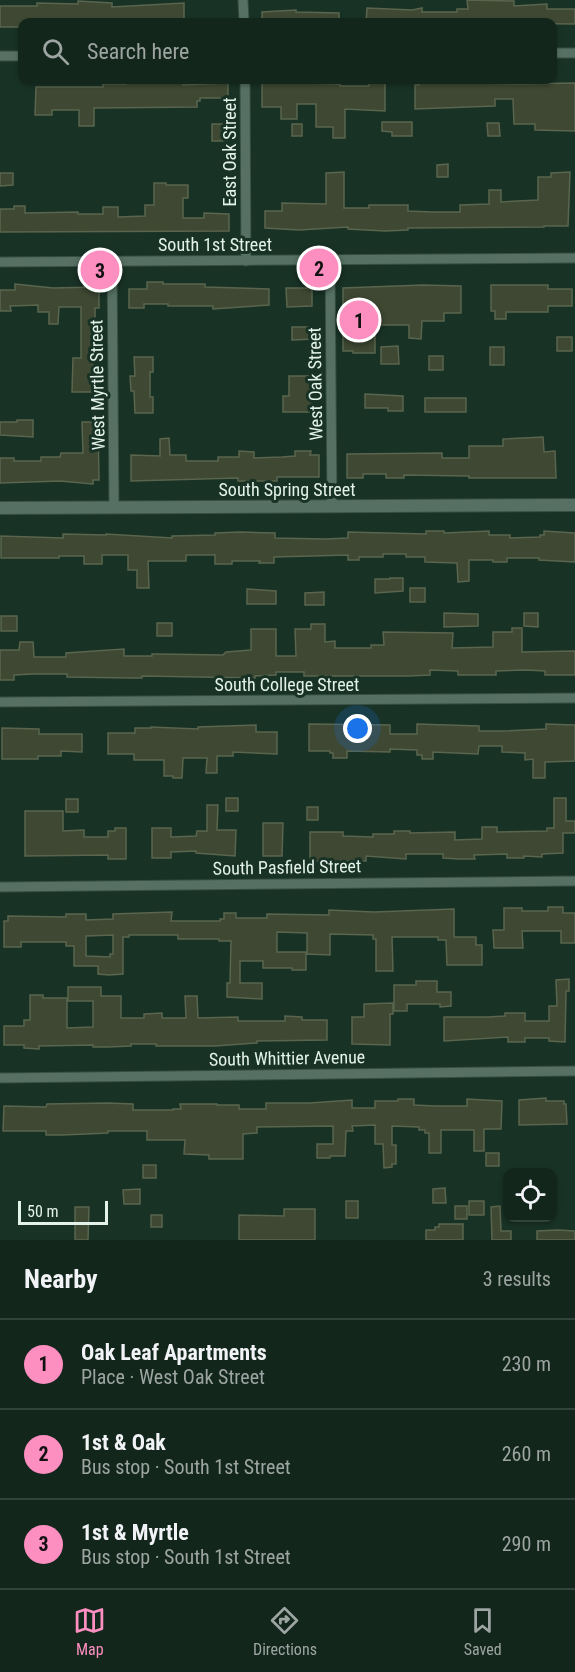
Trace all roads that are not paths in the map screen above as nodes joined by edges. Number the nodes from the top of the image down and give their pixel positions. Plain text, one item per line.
1 (243, 0) edge
2 (244, 18) edge
3 (557, 53) edge
4 (575, 53) edge
5 (0, 56) edge
6 (18, 56) edge
7 (245, 84) edge
8 (575, 258) edge
9 (330, 260) junction
10 (112, 261) junction
11 (246, 261) junction
12 (0, 262) edge
13 (575, 505) edge
14 (333, 507) junction
15 (0, 508) edge
16 (114, 508) junction
17 (575, 698) edge
18 (0, 702) edge
19 (575, 881) edge
20 (0, 887) edge
21 (575, 1071) edge
22 (0, 1078) edge

1 - 2 street
3 - 4 street
5 - 6 street
7 - 11 street, East Oak Street
8 - 9 street, South 1st Street
9 - 11 street, South 1st Street
9 - 14 street, West Oak Street
10 - 11 street, South 1st Street
10 - 12 street, South 1st Street
10 - 16 street, West Myrtle Street
13 - 14 street, South Spring Street
14 - 16 street, South Spring Street
15 - 16 street, South Spring Street
17 - 18 street, South College Street
19 - 20 street, South Pasfield Street
21 - 22 street, South Whittier Avenue

